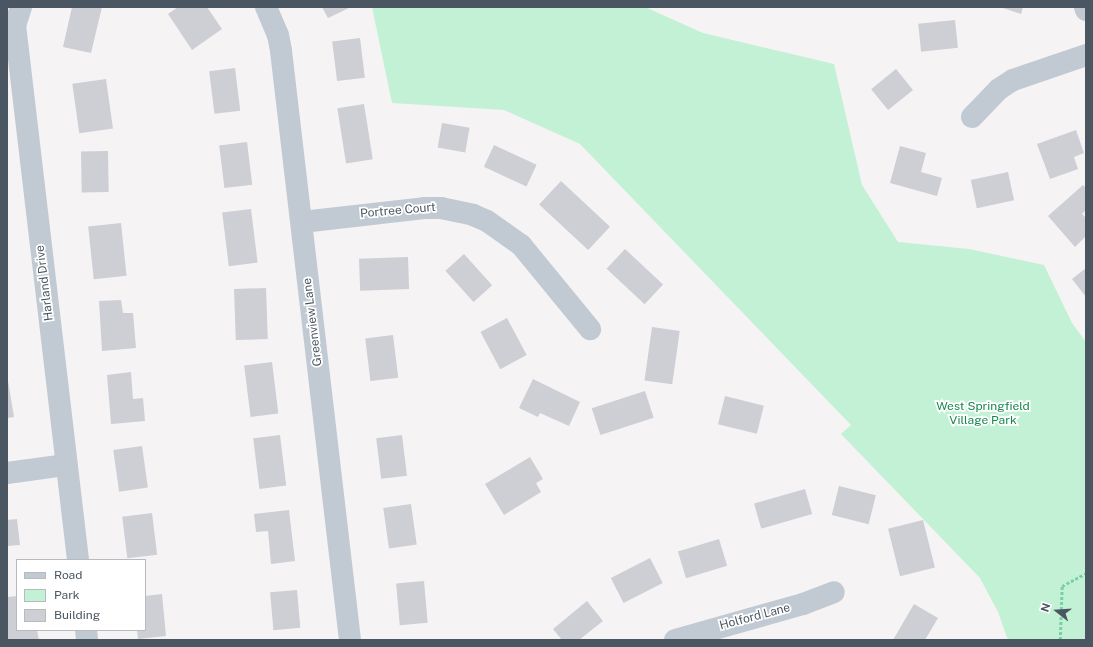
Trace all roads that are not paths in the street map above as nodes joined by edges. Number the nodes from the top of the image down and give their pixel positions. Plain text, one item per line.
1 (266, 7) edge
2 (1085, 7) edge
3 (1086, 10) edge
4 (14, 18) edge
5 (1086, 55) edge
6 (972, 117) dead end
7 (302, 222) junction
8 (590, 329) dead end
9 (66, 465) junction
10 (7, 472) edge
11 (78, 559) edge
12 (834, 592) dead end
13 (350, 640) edge
14 (675, 640) edge

1 - 7 street, Greenview Lane
2 - 3 street
4 - 9 street, Harland Drive
5 - 6 street
7 - 8 street, Portree Court
7 - 13 street, Greenview Lane
9 - 10 street
9 - 11 street, Harland Drive
12 - 14 street, Holford Lane

